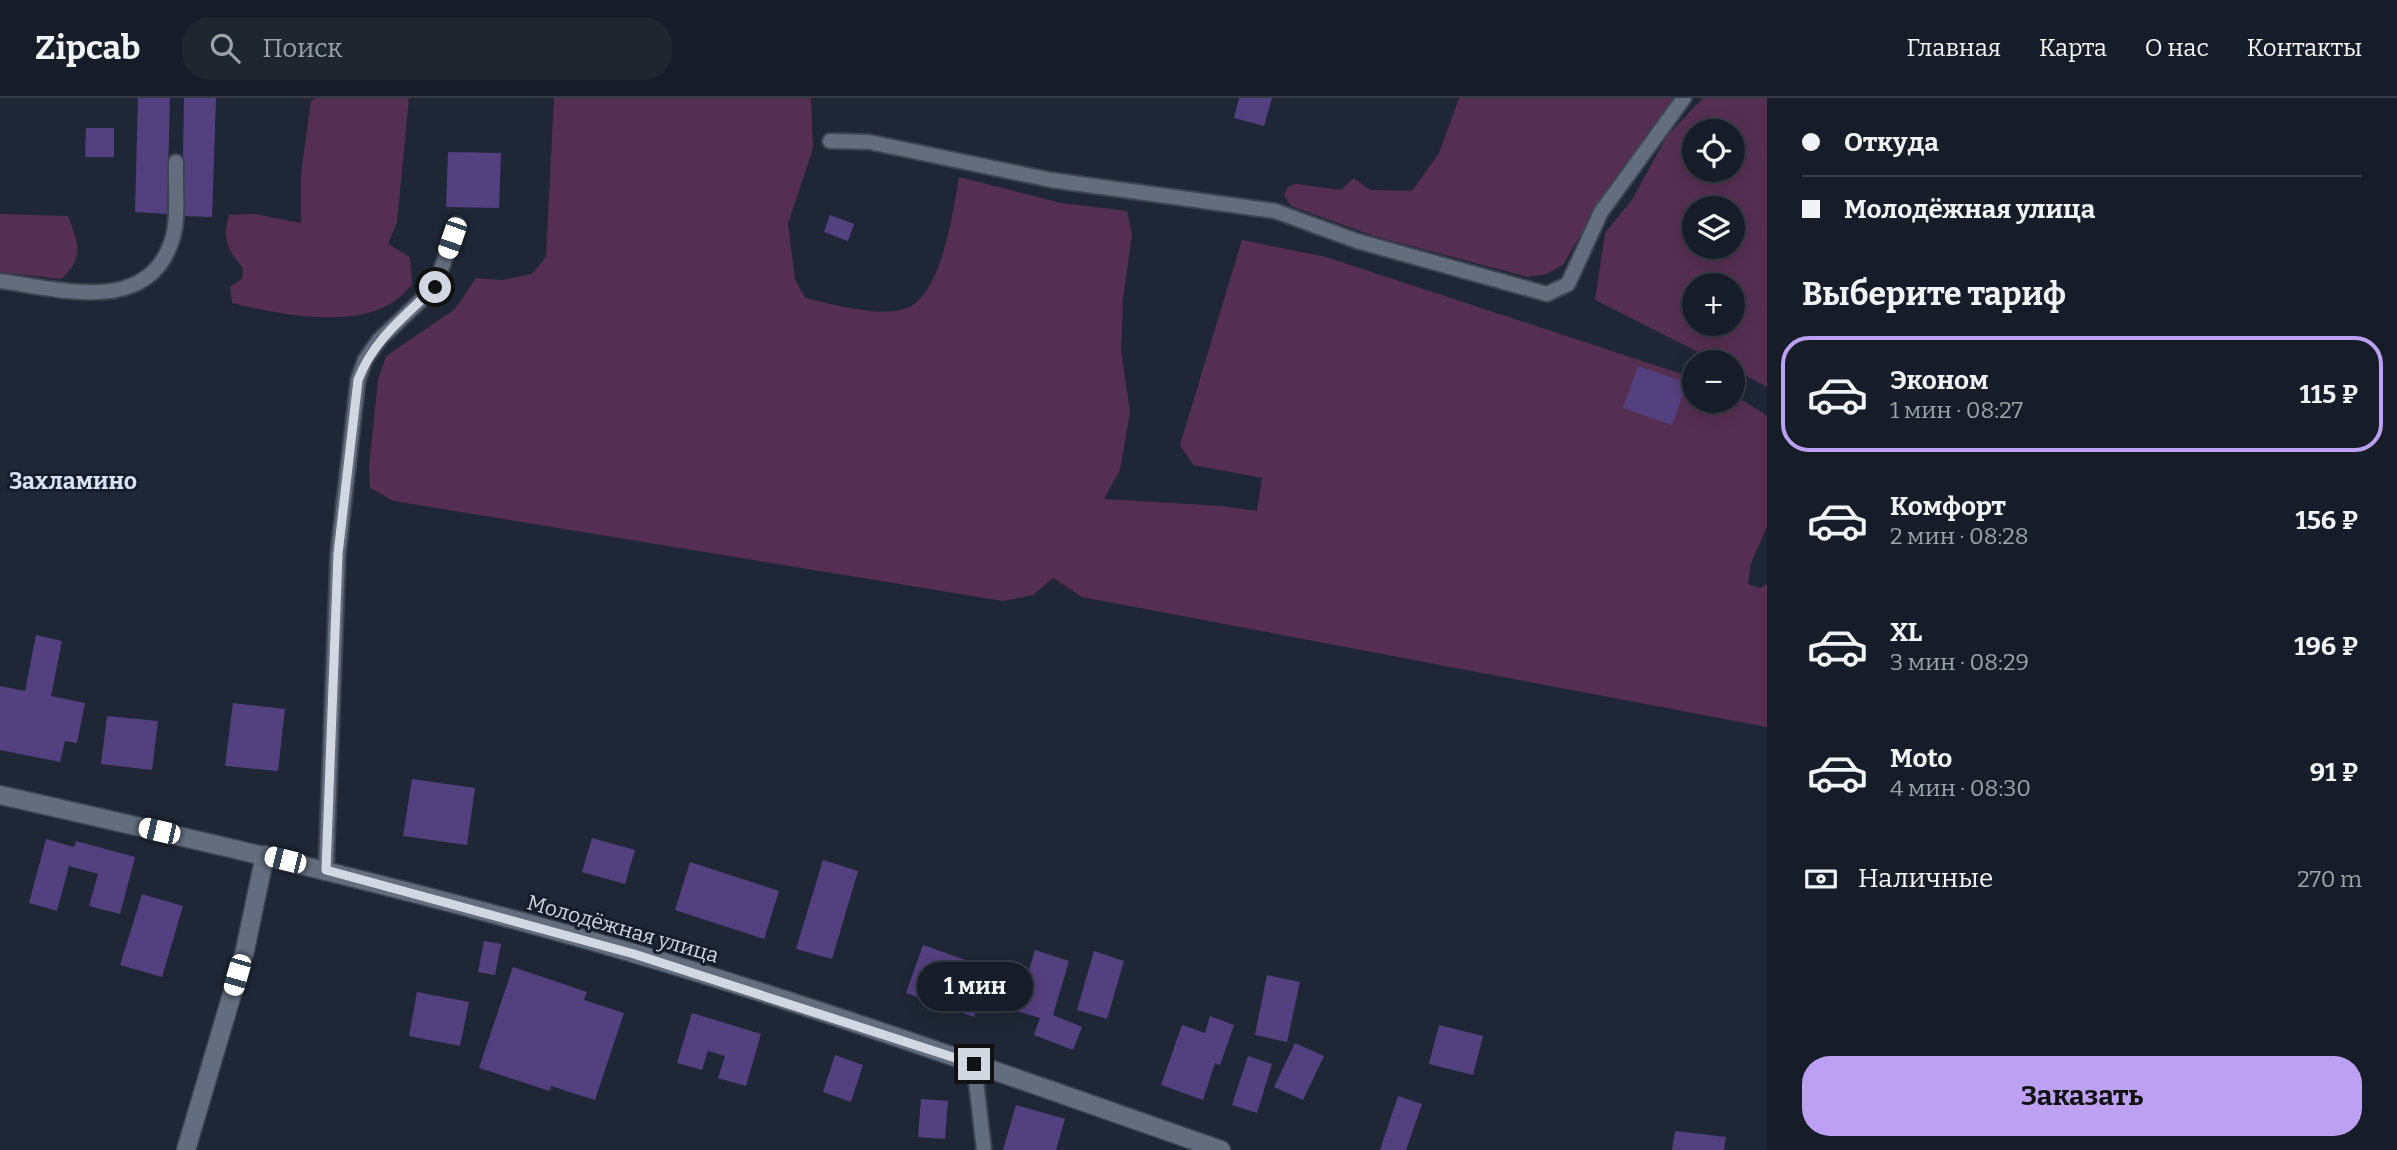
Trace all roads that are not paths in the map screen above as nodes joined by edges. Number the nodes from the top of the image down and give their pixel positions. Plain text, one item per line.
1 (1684, 98) edge
2 (830, 141) dead end
3 (176, 162) dead end
4 (457, 224) dead end
5 (0, 281) edge
6 (0, 794) edge
7 (265, 855) junction
8 (326, 870) junction
9 (974, 1064) junction
10 (186, 1150) edge
11 (984, 1150) edge
12 (1221, 1150) edge

1 - 2 lane
3 - 5 lane
4 - 8 lane
6 - 7 street, Молодёжная улица
7 - 8 street, Молодёжная улица
7 - 10 street
8 - 9 street, Молодёжная улица
9 - 11 lane
9 - 12 street, Молодёжная улица

